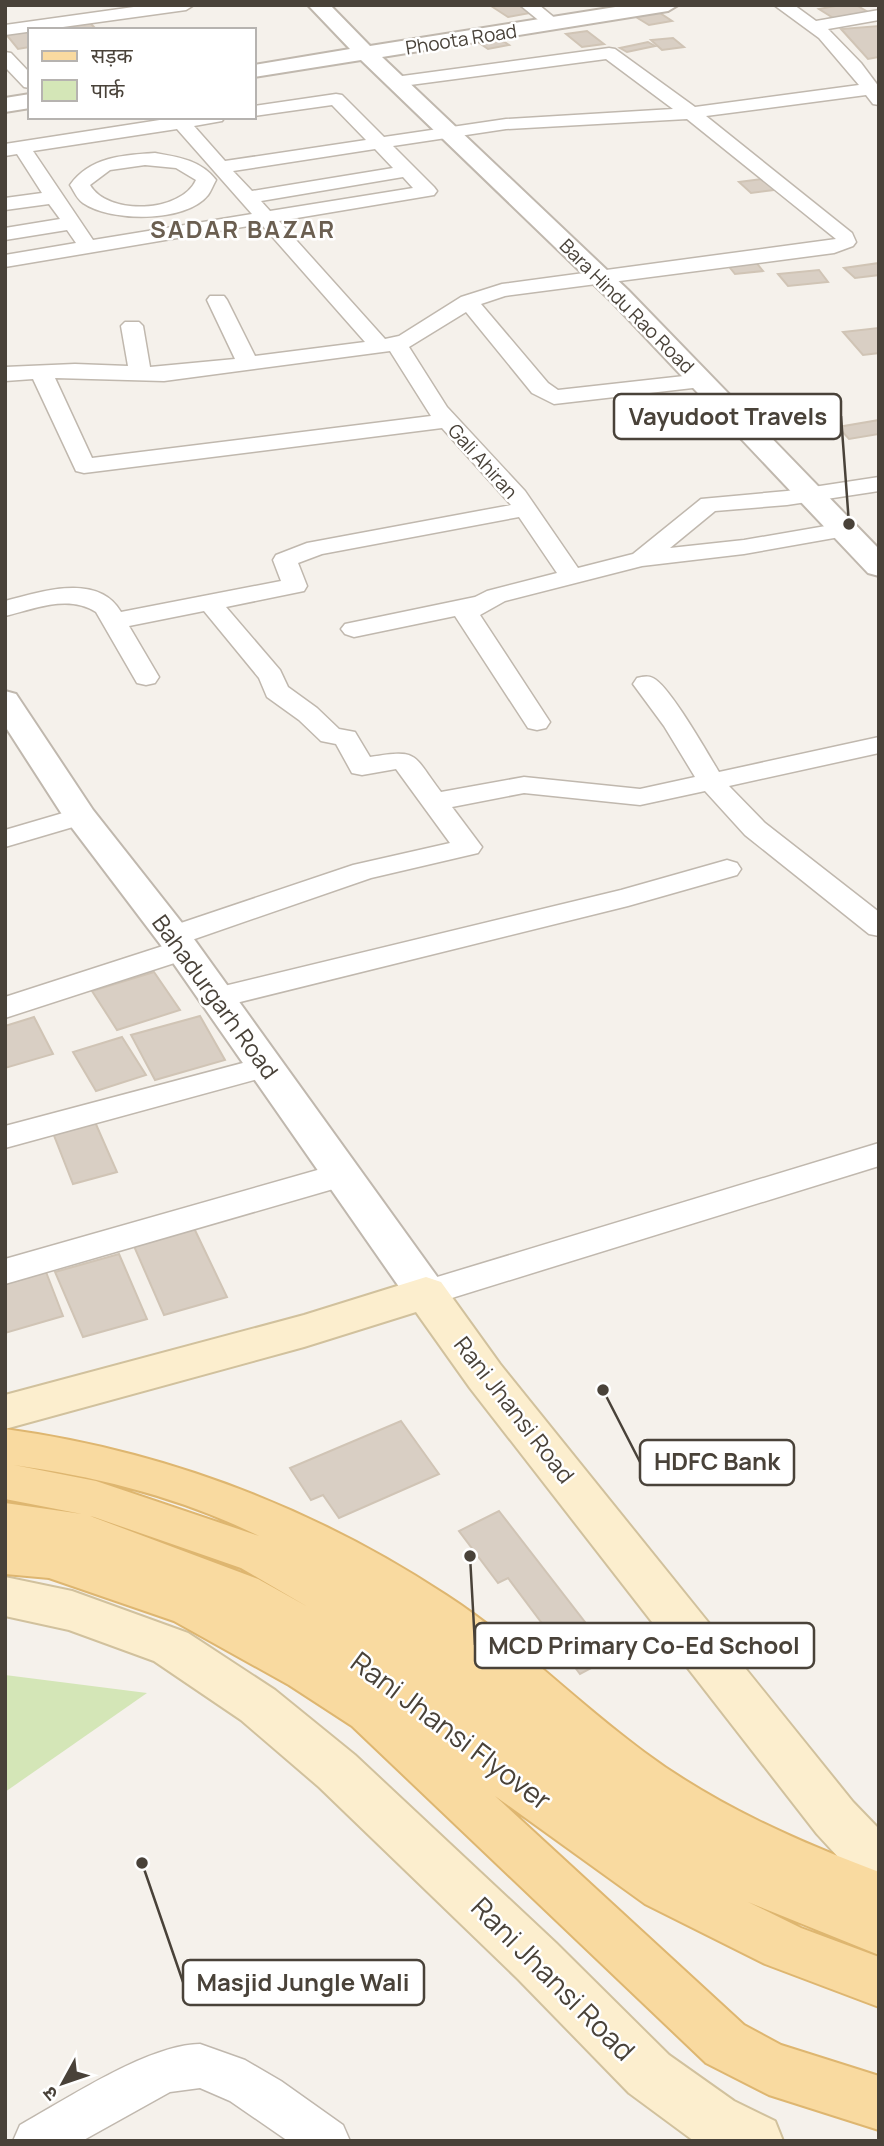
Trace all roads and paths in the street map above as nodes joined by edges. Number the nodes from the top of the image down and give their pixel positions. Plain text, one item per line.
1 (186, 5) edge
2 (318, 5) edge
3 (528, 5) edge
4 (629, 5) edge
5 (668, 5) edge
6 (782, 5) edge
7 (876, 18) edge
8 (551, 21) junction
9 (814, 26) junction
10 (5, 30) edge
11 (363, 51) junction
12 (5, 57) edge
13 (879, 62) edge
14 (256, 65) edge
15 (855, 67) junction
16 (256, 71) edge
17 (28, 81) edge
18 (395, 82) junction
19 (874, 95) edge
20 (28, 101) edge
21 (5, 105) edge
22 (28, 107) edge
23 (5, 111) edge
24 (256, 111) edge
25 (691, 113) junction
26 (205, 119) edge
27 (182, 123) junction
28 (362, 124) junction
29 (335, 128) dead end
30 (448, 131) junction
31 (101, 135) junction
32 (380, 142) junction
33 (230, 145) dead end
34 (13, 149) edge
35 (204, 149) junction
36 (121, 162) junction
37 (407, 171) junction
38 (216, 172) junction
39 (41, 177) junction
40 (179, 180) dead end
41 (17, 181) dead end
42 (81, 194) junction
43 (55, 198) junction
44 (247, 198) junction
45 (5, 204) edge
46 (265, 218) junction
47 (72, 223) junction
48 (5, 234) edge
49 (88, 247) junction
50 (5, 261) edge
51 (601, 277) junction
52 (218, 300) dead end
53 (468, 301) junction
54 (132, 326) dead end
55 (388, 346) junction
56 (248, 364) junction
57 (41, 372) junction
58 (5, 374) edge
59 (140, 374) junction
60 (702, 381) junction
61 (446, 421) junction
62 (879, 484) edge
63 (809, 494) junction
64 (525, 509) junction
65 (843, 530) junction
66 (642, 559) junction
67 (879, 567) edge
68 (572, 577) junction
69 (210, 603) junction
70 (479, 604) junction
71 (5, 609) edge
72 (114, 621) junction
73 (354, 629) dead end
74 (146, 677) dead end
75 (646, 684) dead end
76 (5, 701) edge
77 (537, 722) dead end
78 (879, 745) edge
79 (712, 782) junction
80 (434, 802) junction
81 (80, 817) junction
82 (5, 839) edge
83 (727, 869) dead end
84 (879, 927) edge
85 (177, 943) junction
86 (216, 998) junction
87 (5, 1008) edge
88 (265, 1067) junction
89 (5, 1137) edge
90 (879, 1154) edge
91 (342, 1175) junction
92 (5, 1272) edge
93 (426, 1293) junction
94 (5, 1412) edge
95 (5, 1446) edge
96 (5, 1481) edge
97 (5, 1521) edge
98 (5, 1555) edge
99 (5, 1596) edge
100 (879, 1865) edge
101 (879, 1896) edge
102 (879, 1931) edge
103 (879, 1982) edge
104 (879, 2103) edge
105 (36, 2141) edge
106 (327, 2141) edge
107 (755, 2141) edge

1 - 10 street
2 - 11 street, Bara Hindu Rao Road
3 - 8 street
4 - 8 street, Phoota Road
5 - 8 street, Phoota Road
6 - 9 street
7 - 9 street
8 - 11 street, Phoota Road
9 - 15 street
11 - 14 street, Phoota Road
11 - 16 street, Phoota Road
11 - 18 street, Bara Hindu Rao Road
12 - 17 street
13 - 15 street
15 - 19 street
18 - 25 street
18 - 30 street, Bara Hindu Rao Road
19 - 25 street
20 - 21 street
22 - 23 street
24 - 28 street
25 - 30 street
25 - 51 street
26 - 27 street
27 - 31 street
27 - 35 street, Gali Ahiran
28 - 29 street
28 - 32 street
30 - 32 street
30 - 51 street, Bara Hindu Rao Road
31 - 34 street
31 - 36 street
32 - 37 street
32 - 38 street
33 - 35 street
34 - 39 street
35 - 38 street, Gali Ahiran
36 - 38 street
36 - 42 street
37 - 44 street
37 - 46 street
38 - 40 street
38 - 42 street
38 - 44 street, Gali Ahiran
39 - 41 street
39 - 43 street
42 - 43 street
43 - 45 street
43 - 47 street
44 - 46 street, Gali Ahiran
46 - 49 street
46 - 55 street, Gali Ahiran
47 - 48 street
47 - 49 street
49 - 50 street
51 - 53 street
51 - 60 street, Bara Hindu Rao Road
52 - 56 street
53 - 55 street
53 - 60 street
54 - 59 street
55 - 56 street
55 - 61 street, Gali Ahiran
56 - 59 street
57 - 58 street
57 - 59 street
57 - 61 street
60 - 63 street, Bara Hindu Rao Road
61 - 64 street, Gali Ahiran
62 - 63 street
63 - 65 street, Bara Hindu Rao Road
63 - 66 street
64 - 68 street, Gali Ahiran
64 - 69 street
65 - 66 street
65 - 67 street, Bara Hindu Rao Road
66 - 68 street
68 - 70 street
69 - 72 street
69 - 80 street
70 - 73 street
70 - 77 street
71 - 72 street
72 - 74 street
75 - 79 street
76 - 81 street, Bahadurgarh Road
78 - 79 street
79 - 80 street
79 - 84 street
80 - 85 street
81 - 82 street
81 - 85 street, Bahadurgarh Road
83 - 86 street
85 - 86 street, Bahadurgarh Road
85 - 87 street
86 - 88 street, Bahadurgarh Road
88 - 89 street
88 - 91 street, Bahadurgarh Road
90 - 93 street
91 - 92 street
91 - 93 street, Bahadurgarh Road
93 - 94 main road
93 - 100 main road, Rani Jhansi Road
95 - 101 main road
96 - 102 main road, Rani Jhansi Flyover
97 - 103 main road, Rani Jhansi Flyover
98 - 104 main road
99 - 107 main road, Rani Jhansi Road
105 - 106 street

